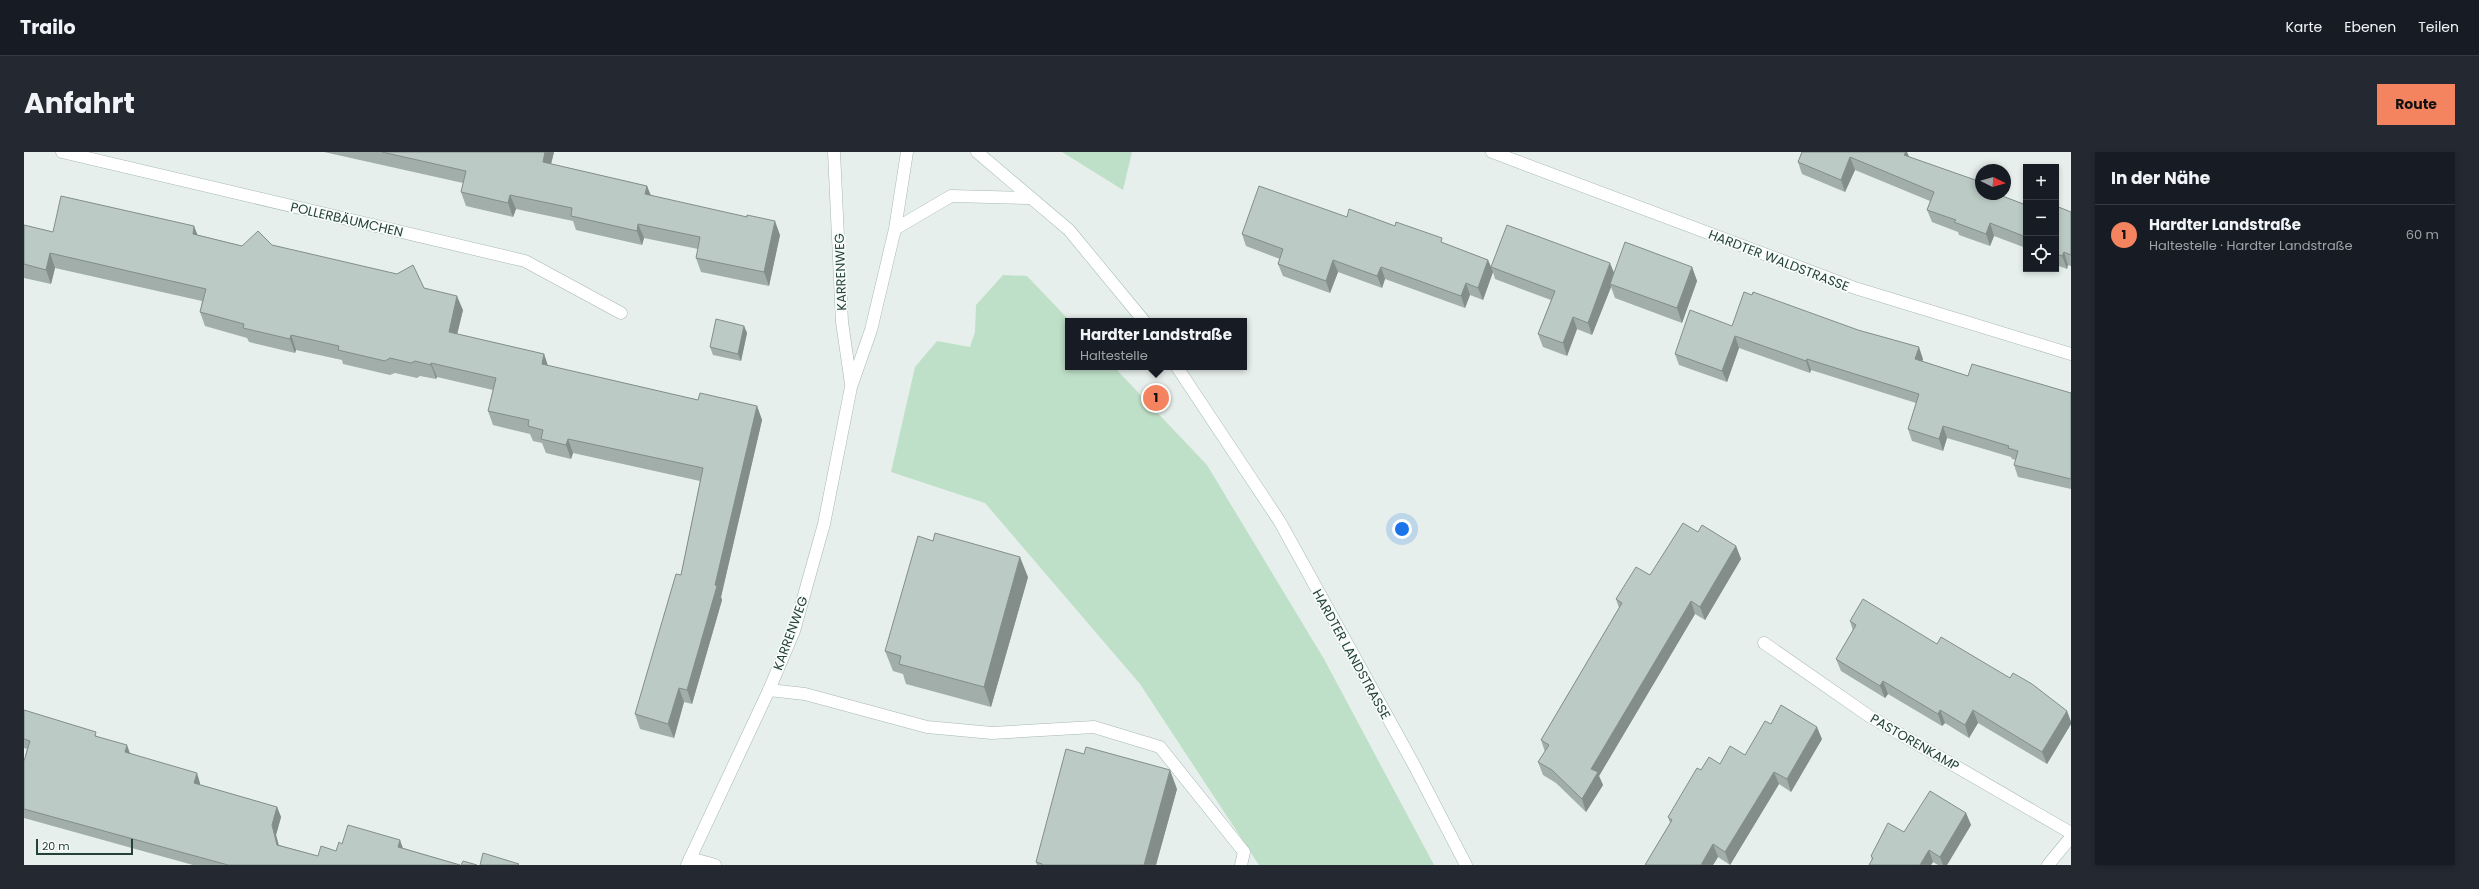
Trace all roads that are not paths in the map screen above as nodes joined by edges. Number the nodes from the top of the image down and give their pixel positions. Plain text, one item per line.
1 (62, 152) edge
2 (907, 152) edge
3 (977, 152) edge
4 (1492, 152) edge
5 (837, 153) edge
6 (1030, 198) junction
7 (896, 229) junction
8 (621, 313) dead end
9 (1142, 318) edge
10 (2071, 354) edge
11 (1179, 370) edge
12 (851, 388) junction
13 (1764, 642) dead end
14 (769, 690) junction
15 (2071, 833) edge
16 (2071, 837) edge
17 (689, 861) edge
18 (715, 865) edge
19 (1241, 865) edge
20 (1466, 865) edge
21 (2048, 865) edge

1 - 8 street, POLLERBÄUMCHEN
2 - 7 street, KARRENWEG
3 - 6 street
4 - 10 street, HARDTER WALDSTRASSE
5 - 12 street, KARRENWEG
6 - 7 street
6 - 9 street
7 - 12 street, KARRENWEG
11 - 20 street, HARDTER LANDSTRASSE
12 - 14 street, KARRENWEG
13 - 15 street, PASTORENKAMP
14 - 17 street, KARRENWEG
14 - 19 street
16 - 21 street
17 - 18 street

